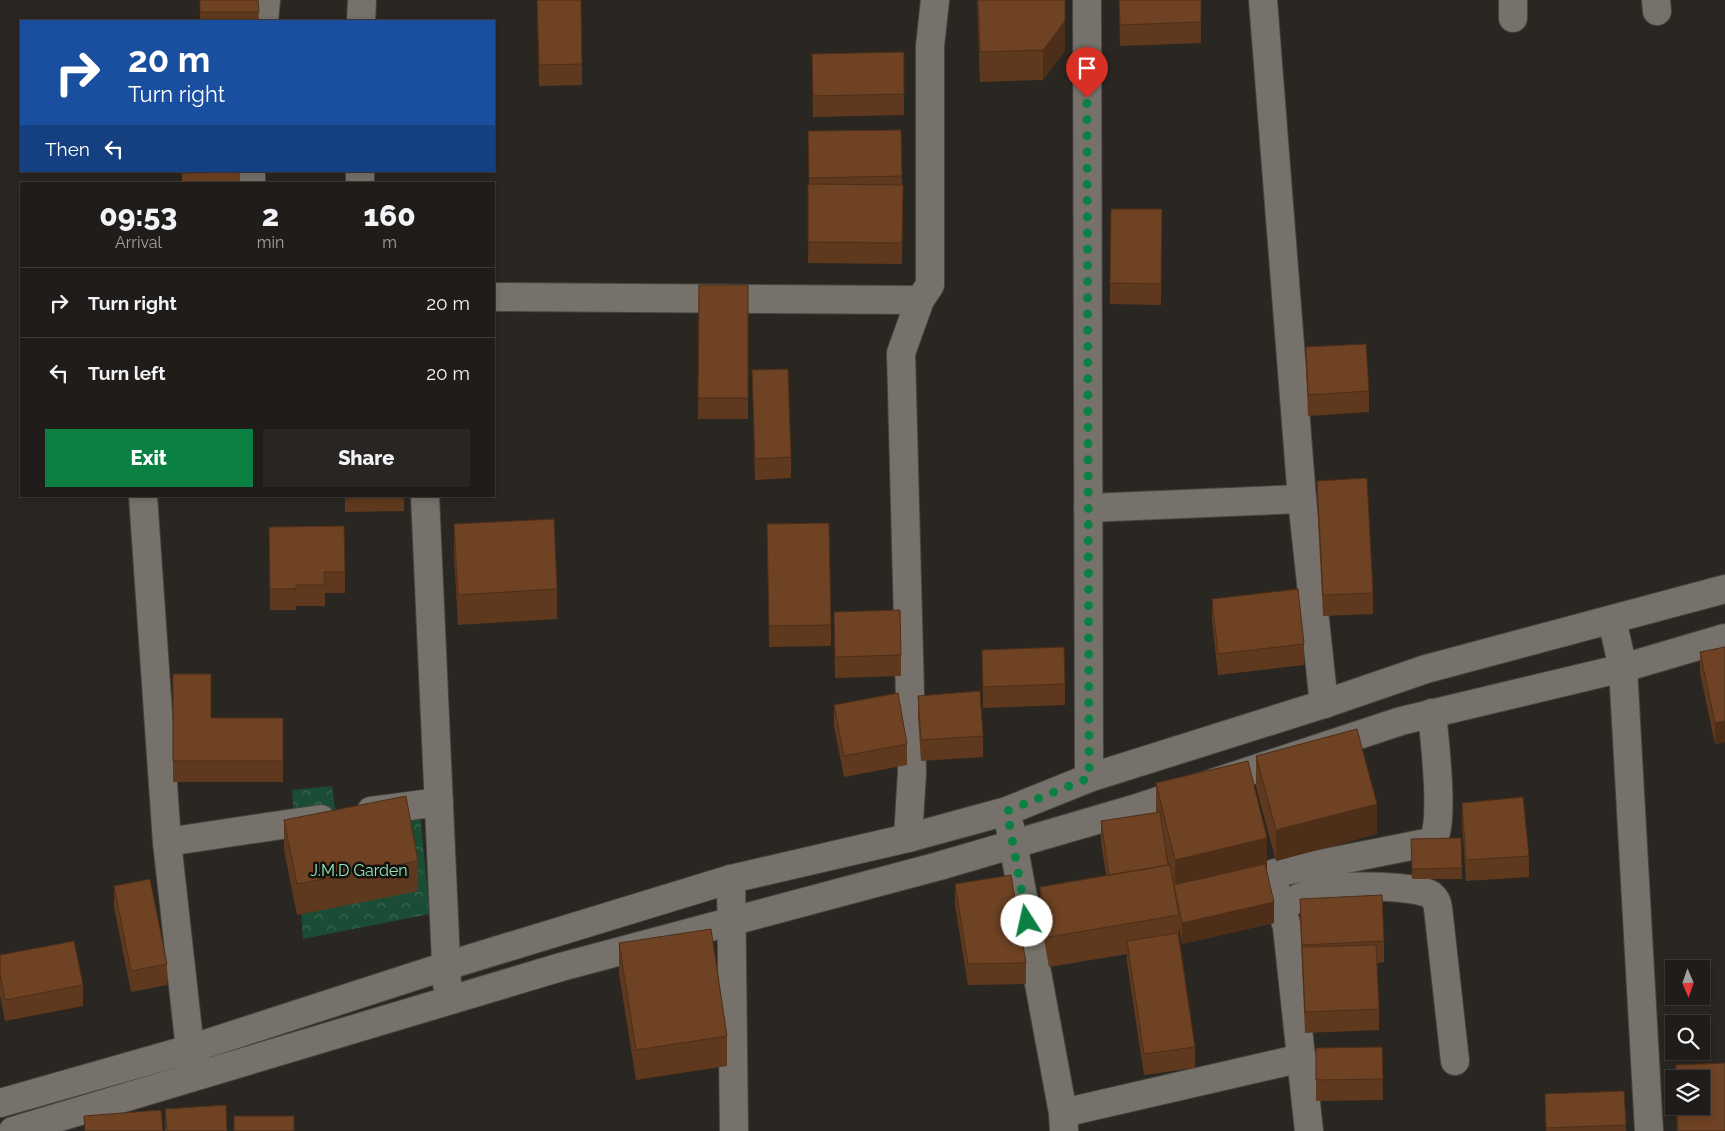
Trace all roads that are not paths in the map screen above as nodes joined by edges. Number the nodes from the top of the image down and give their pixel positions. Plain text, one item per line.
1 (266, 0) edge
2 (362, 0) edge
3 (935, 0) edge
4 (1087, 0) edge
5 (1263, 0) edge
6 (264, 20) edge
7 (361, 20) edge
8 (495, 297) edge
9 (920, 300) junction
10 (143, 497) edge
11 (425, 497) edge
12 (1302, 500) junction
13 (1088, 508) junction
14 (1725, 588) edge
15 (1612, 620) junction
16 (1725, 638) edge
17 (1622, 668) junction
18 (1324, 704) junction
19 (1432, 713) junction
20 (1089, 778) junction
21 (439, 802) junction
22 (1007, 811) junction
23 (908, 838) junction
24 (167, 842) junction
25 (1013, 844) junction
26 (731, 879) junction
27 (1281, 906) junction
28 (732, 922) junction
29 (446, 966) junction
30 (448, 1001) junction
31 (190, 1049) junction
32 (1302, 1058) junction
33 (1455, 1061) dead end
34 (196, 1075) junction
35 (0, 1103) edge
36 (1063, 1122) edge
37 (13, 1131) edge
38 (734, 1131) edge
39 (1309, 1131) edge
40 (1649, 1131) edge

1 - 6 street
2 - 7 street
3 - 9 street
4 - 13 street
5 - 12 street
8 - 9 street
9 - 23 street
10 - 24 street
11 - 21 street
12 - 13 street
12 - 18 street
13 - 20 street
14 - 15 street
15 - 17 street
15 - 18 street
16 - 17 street
17 - 19 street
17 - 40 street
18 - 20 street
19 - 25 street
19 - 27 street
20 - 22 street
21 - 24 street
21 - 29 street
22 - 23 street
22 - 25 street
23 - 26 street
24 - 31 street
25 - 28 street
25 - 36 street
26 - 28 street
26 - 29 street
27 - 32 street
27 - 33 street
28 - 30 street
28 - 38 street
29 - 30 street
29 - 31 street
30 - 34 street
31 - 34 street
31 - 35 street
32 - 36 street
32 - 39 street
34 - 37 street

